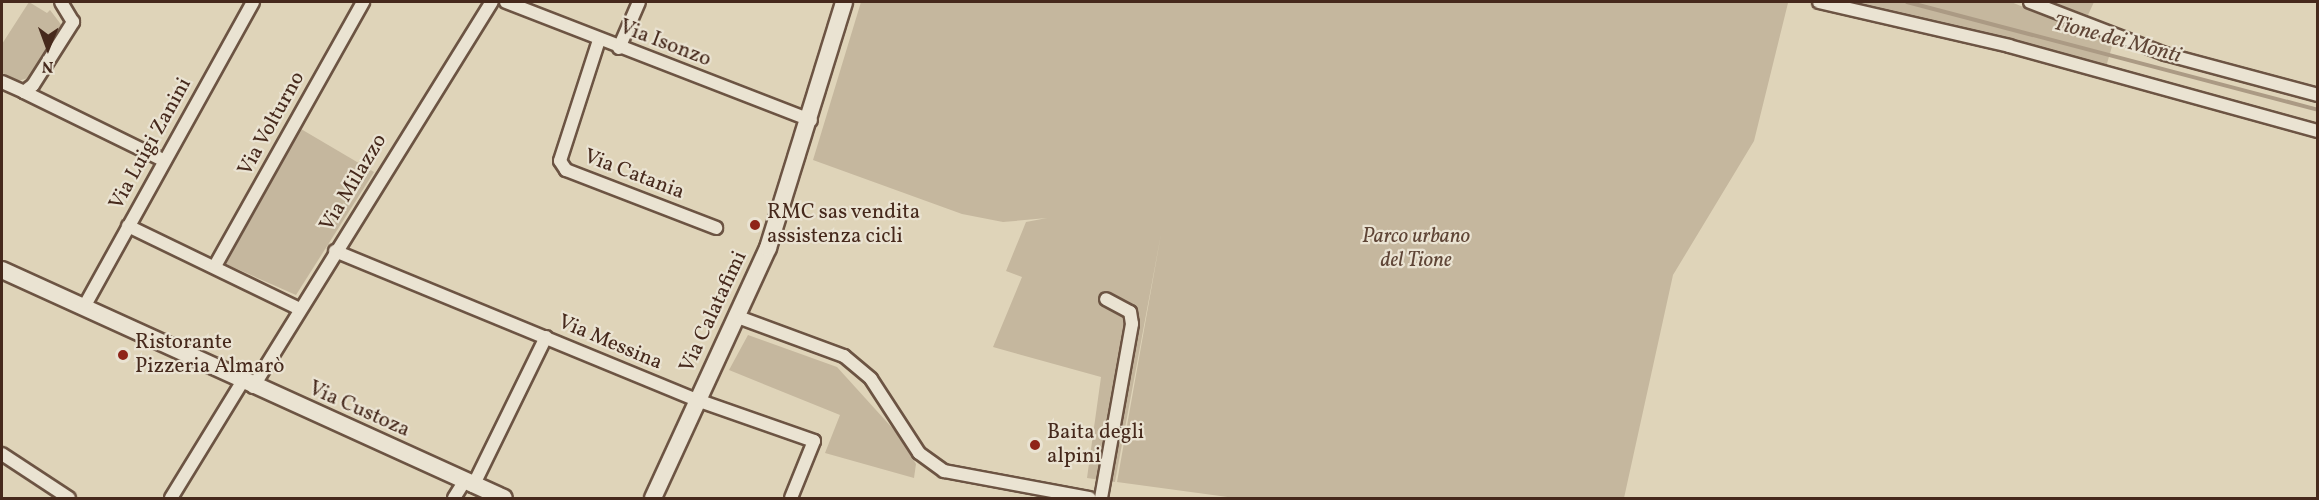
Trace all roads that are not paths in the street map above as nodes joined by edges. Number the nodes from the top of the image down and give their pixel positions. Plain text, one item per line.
1 (61, 2) edge
2 (253, 2) edge
3 (363, 2) edge
4 (492, 2) edge
5 (506, 2) edge
6 (639, 2) edge
7 (844, 2) edge
8 (1819, 2) edge
9 (2030, 2) edge
10 (599, 40) junction
11 (619, 48) junction
12 (2, 82) edge
13 (24, 92) junction
14 (2318, 95) edge
15 (811, 120) junction
16 (2318, 131) edge
17 (164, 160) junction
18 (128, 226) junction
19 (716, 228) dead end
20 (335, 251) junction
21 (215, 266) junction
22 (2, 270) edge
23 (1106, 299) dead end
24 (84, 307) junction
25 (298, 308) junction
26 (738, 317) junction
27 (546, 337) junction
28 (247, 384) junction
29 (697, 400) junction
30 (2, 454) edge
31 (469, 484) junction
32 (69, 498) edge
33 (171, 498) edge
34 (454, 498) edge
35 (504, 498) edge
36 (653, 498) edge
37 (791, 498) edge
38 (1090, 498) edge
39 (1101, 498) edge

1 - 13 street
2 - 17 street, Via Luigi Zanini
3 - 21 street, Via Volturno
4 - 20 street, Via Milazzo
5 - 10 street, Via Isonzo
6 - 11 street
7 - 15 main road, Via Calatafimi
8 - 16 street
9 - 14 street
10 - 11 street, Via Isonzo
10 - 19 street, Via Catania
11 - 15 street, Via Isonzo
12 - 13 street
13 - 17 street
15 - 26 main road, Via Calatafimi
17 - 18 street, Via Luigi Zanini
18 - 21 street
18 - 24 street, Via Luigi Zanini
20 - 25 street, Via Milazzo
20 - 27 street, Via Messina
21 - 25 street
22 - 24 main road, Via Custoza
23 - 39 street
24 - 28 main road, Via Custoza
25 - 28 street, Via Milazzo
26 - 29 main road, Via Calatafimi
26 - 38 street
27 - 29 street, Via Messina
27 - 31 street
28 - 31 main road, Via Custoza
28 - 33 street, Via Milazzo
29 - 36 main road, Via Calatafimi
29 - 37 street, Via Messina
30 - 32 street
31 - 34 street
31 - 35 main road, Via Custoza

